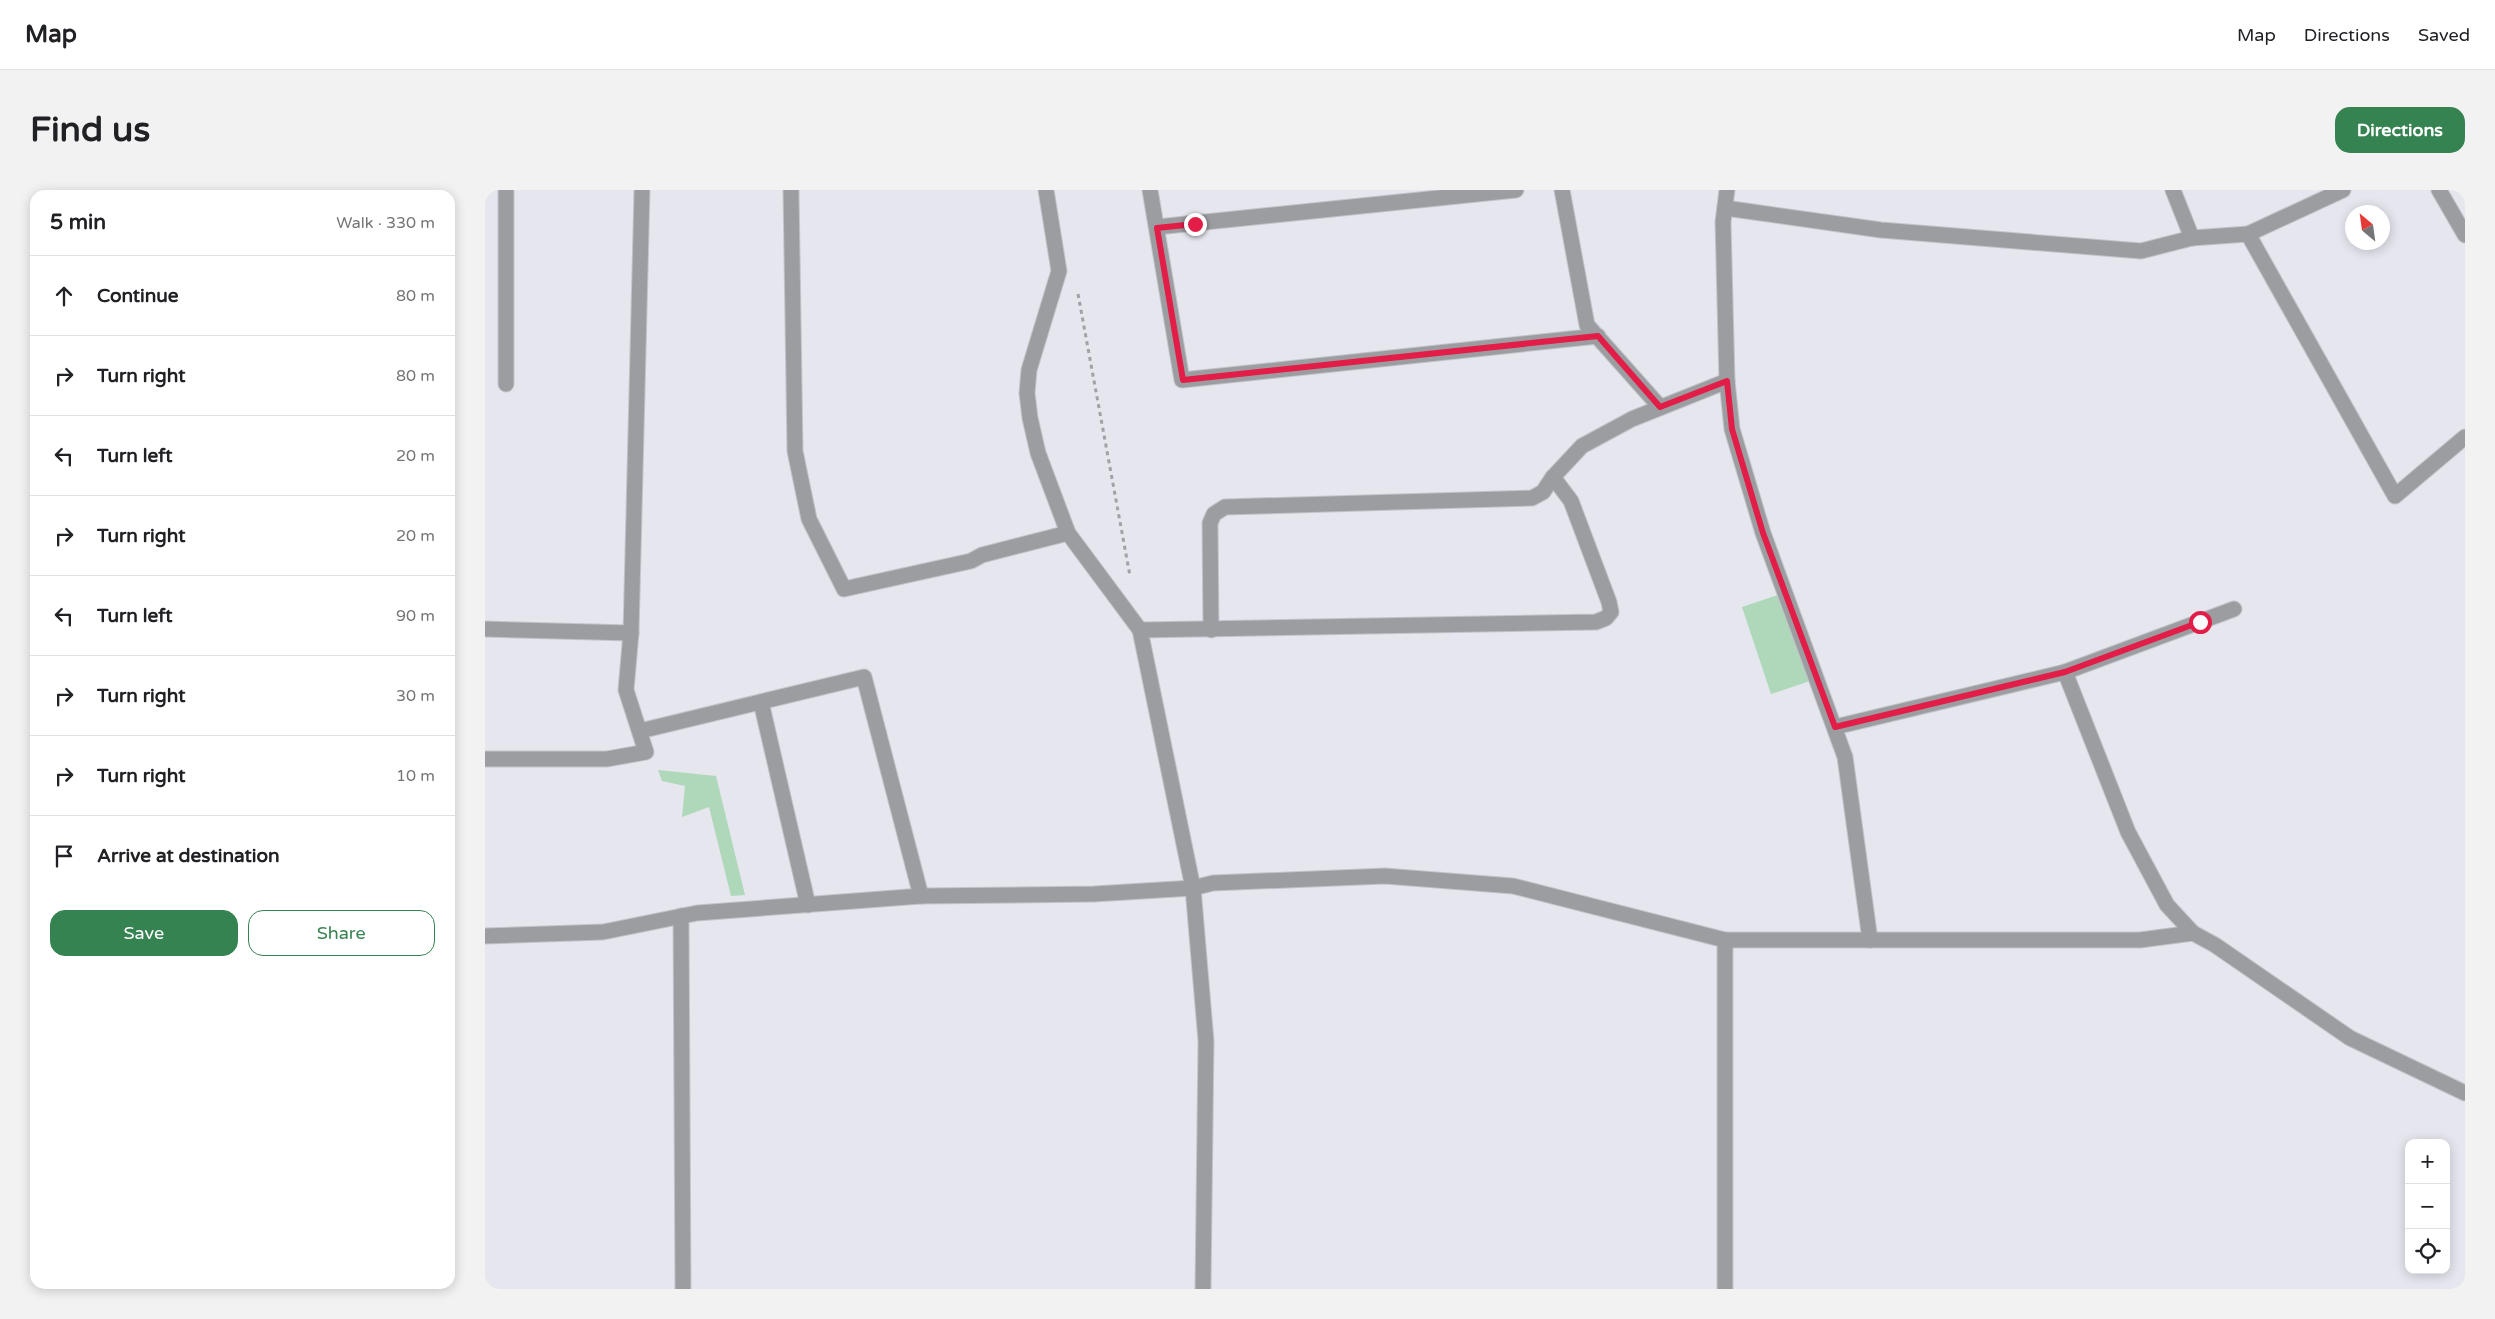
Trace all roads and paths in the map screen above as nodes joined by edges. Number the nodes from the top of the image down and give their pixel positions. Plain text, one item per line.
1 (506, 190) edge
2 (642, 190) edge
3 (791, 190) edge
4 (1046, 190) edge
5 (1150, 190) edge
6 (1516, 190) edge
7 (1562, 190) edge
8 (1727, 190) edge
9 (2173, 190) edge
10 (2343, 190) edge
11 (2439, 190) edge
12 (1725, 208) junction
13 (1157, 228) junction
14 (2248, 234) junction
15 (2465, 235) edge
16 (2192, 238) junction
17 (1077, 288) dead end
18 (1598, 336) junction
19 (1727, 381) junction
20 (506, 384) dead end
21 (1660, 407) junction
22 (2465, 437) edge
23 (1553, 477) junction
24 (1068, 533) junction
25 (1131, 581) dead end
26 (2234, 609) dead end
27 (485, 629) edge
28 (1140, 630) junction
29 (1211, 630) junction
30 (631, 633) junction
31 (2065, 672) junction
32 (761, 702) junction
33 (1835, 727) junction
34 (640, 731) junction
35 (485, 759) edge
36 (1193, 888) junction
37 (921, 896) junction
38 (808, 905) junction
39 (681, 916) junction
40 (2193, 933) junction
41 (485, 936) edge
42 (1725, 940) junction
43 (1870, 940) junction
44 (2465, 1093) edge
45 (683, 1289) edge
46 (1203, 1289) edge
47 (1725, 1289) edge

1 - 20 street
2 - 30 street
3 - 24 street
4 - 24 street
5 - 13 street
6 - 13 street
7 - 18 street
8 - 12 street
9 - 16 street
10 - 14 street
11 - 15 street
12 - 16 street
12 - 19 street
13 - 18 street
14 - 16 street
14 - 22 street
17 - 25 path
18 - 21 street
19 - 21 street
19 - 33 street
21 - 23 street
23 - 29 street
23 - 29 street
24 - 28 street
26 - 31 street
27 - 30 street
28 - 29 street
28 - 36 street
30 - 34 street
31 - 33 street
31 - 40 street
32 - 34 street
32 - 37 street
32 - 38 street
33 - 43 street
34 - 35 street
36 - 37 street
36 - 42 street
36 - 46 street
37 - 38 street
38 - 39 street
39 - 41 street
39 - 45 street
40 - 43 street
40 - 44 street
42 - 43 street
42 - 47 street

